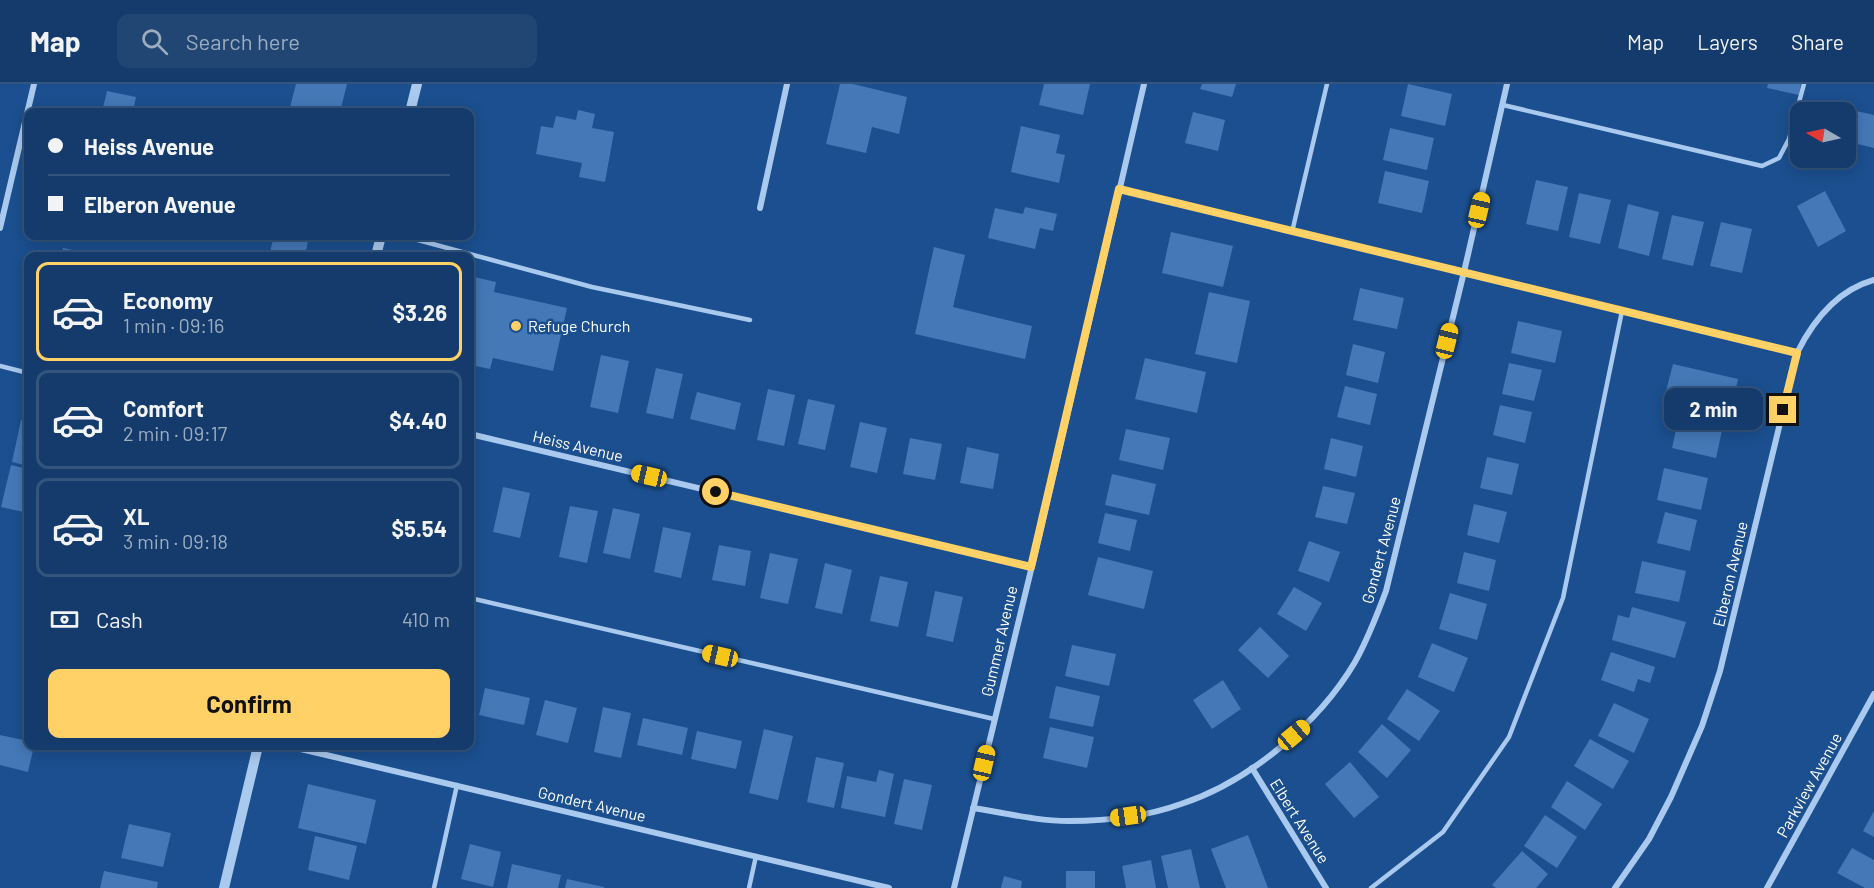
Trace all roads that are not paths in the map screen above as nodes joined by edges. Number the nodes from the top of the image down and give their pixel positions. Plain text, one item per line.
1 (34, 84) edge
2 (417, 84) edge
3 (787, 84) edge
4 (1143, 84) edge
5 (1327, 84) edge
6 (1507, 84) edge
7 (1804, 84) edge
8 (1503, 105) junction
9 (28, 108) edge
10 (412, 108) edge
11 (24, 126) edge
12 (1119, 189) junction
13 (760, 208) dead end
14 (0, 228) edge
15 (1292, 232) junction
16 (418, 240) edge
17 (463, 252) edge
18 (474, 255) edge
19 (1464, 272) junction
20 (1874, 280) edge
21 (1622, 311) junction
22 (750, 320) dead end
23 (1797, 353) junction
24 (0, 366) edge
25 (24, 372) edge
26 (474, 435) edge
27 (1031, 567) junction
28 (474, 599) edge
29 (1874, 694) edge
30 (994, 719) junction
31 (257, 750) edge
32 (305, 750) edge
33 (1252, 768) junction
34 (457, 786) junction
35 (974, 807) junction
36 (756, 856) junction
37 (224, 888) edge
38 (434, 888) edge
39 (749, 888) edge
40 (889, 888) edge
41 (954, 888) edge
42 (1326, 888) edge
43 (1371, 888) edge
44 (1615, 888) edge
45 (1767, 888) edge

1 - 9 street
2 - 10 street
3 - 13 street
4 - 12 street, Gummer Avenue
5 - 15 lane
6 - 8 street, Gondert Avenue
7 - 8 lane
8 - 19 street, Gondert Avenue
11 - 14 street
12 - 15 street
12 - 27 street, Gummer Avenue
15 - 19 street
16 - 17 lane
18 - 22 lane
19 - 21 street
19 - 33 street, Gondert Avenue
20 - 23 street, Elberon Avenue
21 - 23 street
21 - 43 lane
23 - 44 street, Elberon Avenue
24 - 25 lane
26 - 27 street, Heiss Avenue
27 - 30 street, Gummer Avenue
28 - 30 lane
29 - 45 street, Parkview Avenue
30 - 35 street, Gummer Avenue
31 - 37 street
32 - 34 street, Gondert Avenue
33 - 35 street, Gondert Avenue
33 - 42 street, Elbert Avenue
34 - 36 street, Gondert Avenue
34 - 38 lane
35 - 41 street, Gummer Avenue
36 - 39 lane
36 - 40 street, Gondert Avenue

